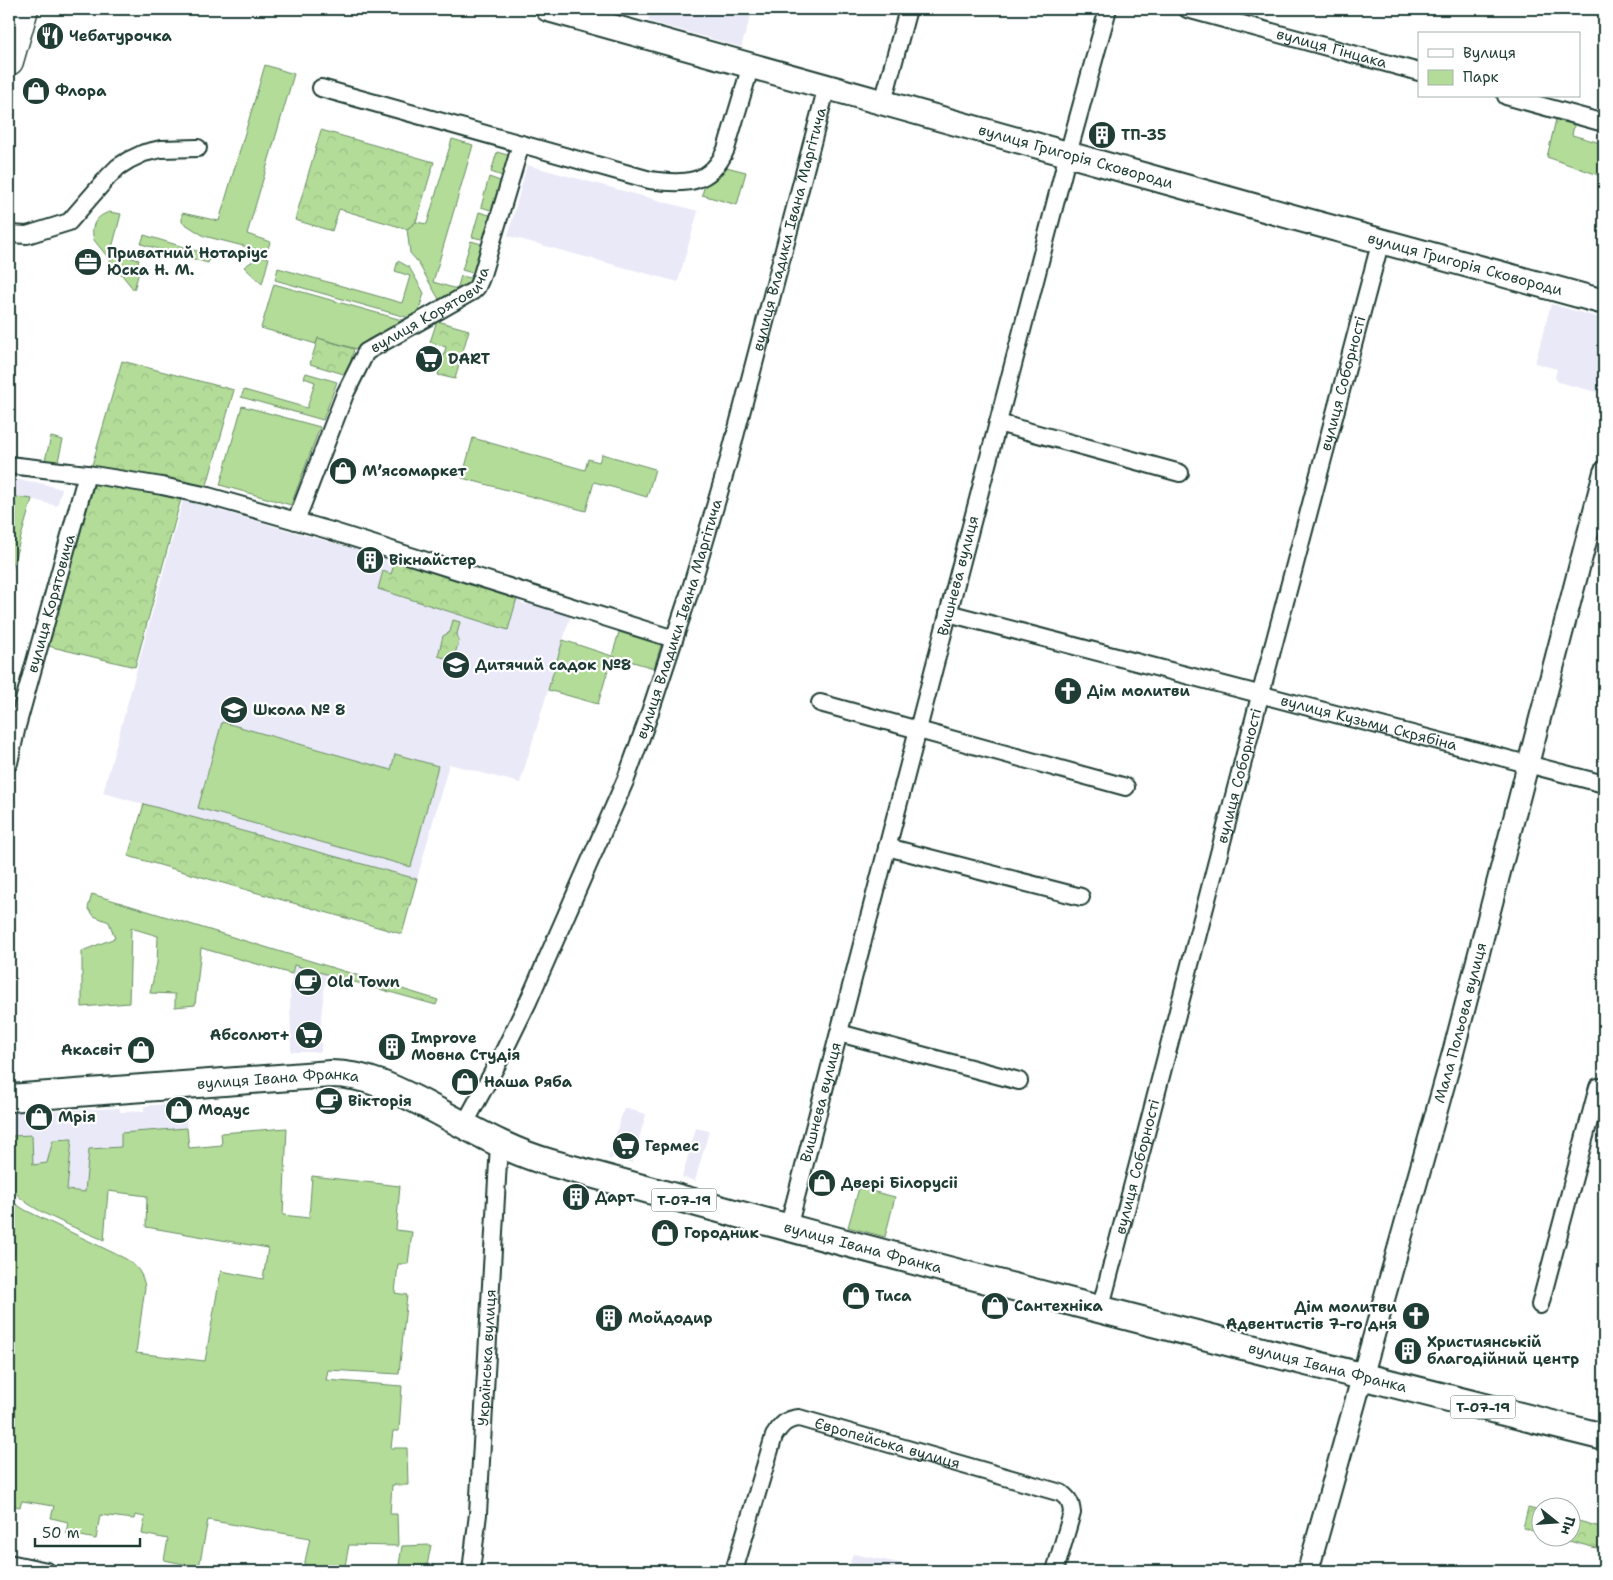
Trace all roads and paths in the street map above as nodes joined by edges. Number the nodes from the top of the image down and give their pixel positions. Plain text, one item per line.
1 (24, 9) edge
2 (548, 9) edge
3 (908, 9) edge
4 (1108, 9) edge
5 (1187, 9) edge
6 (9, 61) edge
7 (751, 65) junction
8 (1418, 72) edge
9 (827, 86) junction
10 (321, 88) dead end
11 (1513, 98) edge
12 (883, 102) junction
13 (1604, 124) edge
14 (520, 144) junction
15 (198, 148) dead end
16 (1068, 154) junction
17 (9, 234) edge
18 (1381, 240) junction
19 (1604, 302) edge
20 (998, 423) junction
21 (9, 465) edge
22 (1604, 472) edge
23 (1180, 473) dead end
24 (87, 474) junction
25 (296, 521) junction
26 (948, 613) junction
27 (674, 639) junction
28 (1260, 696) junction
29 (820, 703) dead end
30 (918, 729) junction
31 (9, 763) edge
32 (1527, 765) junction
33 (1604, 784) edge
34 (1126, 787) dead end
35 (887, 848) junction
36 (1081, 897) dead end
37 (839, 1033) junction
38 (1019, 1081) dead end
39 (1601, 1088) edge
40 (9, 1098) edge
41 (464, 1125) junction
42 (499, 1144) junction
43 (788, 1228) junction
44 (1540, 1305) dead end
45 (1100, 1310) junction
46 (1362, 1376) junction
47 (1604, 1437) edge
48 (9, 1563) edge
49 (47, 1571) edge
50 (471, 1571) edge
51 (734, 1571) edge
52 (1055, 1571) edge
53 (1308, 1571) edge

1 - 6 highway
2 - 7 main road, вулиця Григорія Сковороди
3 - 12 street
4 - 16 street, Вишнева вулиця
5 - 8 street, вулиця Гінцака
7 - 9 main road, вулиця Григорія Сковороди
7 - 14 street
9 - 12 main road, вулиця Григорія Сковороди
9 - 27 street, вулиця Владики Івана Маргітича
10 - 14 street
11 - 13 street
12 - 16 main road, вулиця Григорія Сковороди
14 - 25 street, вулиця Корятовича
15 - 17 street
16 - 18 main road, вулиця Григорія Сковороди
16 - 20 street, Вишнева вулиця
18 - 19 main road, вулиця Григорія Сковороди
18 - 28 street, вулиця Соборності
20 - 23 street
20 - 26 street, Вишнева вулиця
21 - 24 street
22 - 32 street, Мала Польова вулиця
24 - 25 street
24 - 31 street, вулиця Корятовича
25 - 27 street
26 - 28 street, вулиця Кузьми Скрябіна
26 - 30 street, Вишнева вулиця
27 - 41 street, вулиця Владики Івана Маргітича
28 - 32 street, вулиця Кузьми Скрябіна
28 - 45 street, вулиця Соборності
29 - 30 street
30 - 34 street
30 - 35 street, Вишнева вулиця
32 - 33 street, вулиця Кузьми Скрябіна
32 - 46 street, Мала Польова вулиця
35 - 36 street
35 - 37 street, Вишнева вулиця
37 - 38 street, Вишнева вулиця
37 - 43 street, Вишнева вулиця
39 - 44 street
40 - 41 main road, вулиця Івана Франка / Т-07-19
41 - 42 main road, вулиця Івана Франка / Т-07-19
42 - 43 main road, вулиця Івана Франка / Т-07-19
42 - 50 street, Українська вулиця
43 - 45 main road, вулиця Івана Франка / Т-07-19
45 - 46 main road, вулиця Івана Франка / Т-07-19
46 - 47 main road, вулиця Івана Франка / Т-07-19
46 - 53 street, Мала Польова вулиця
48 - 49 street
51 - 52 street, Європейська вулиця

